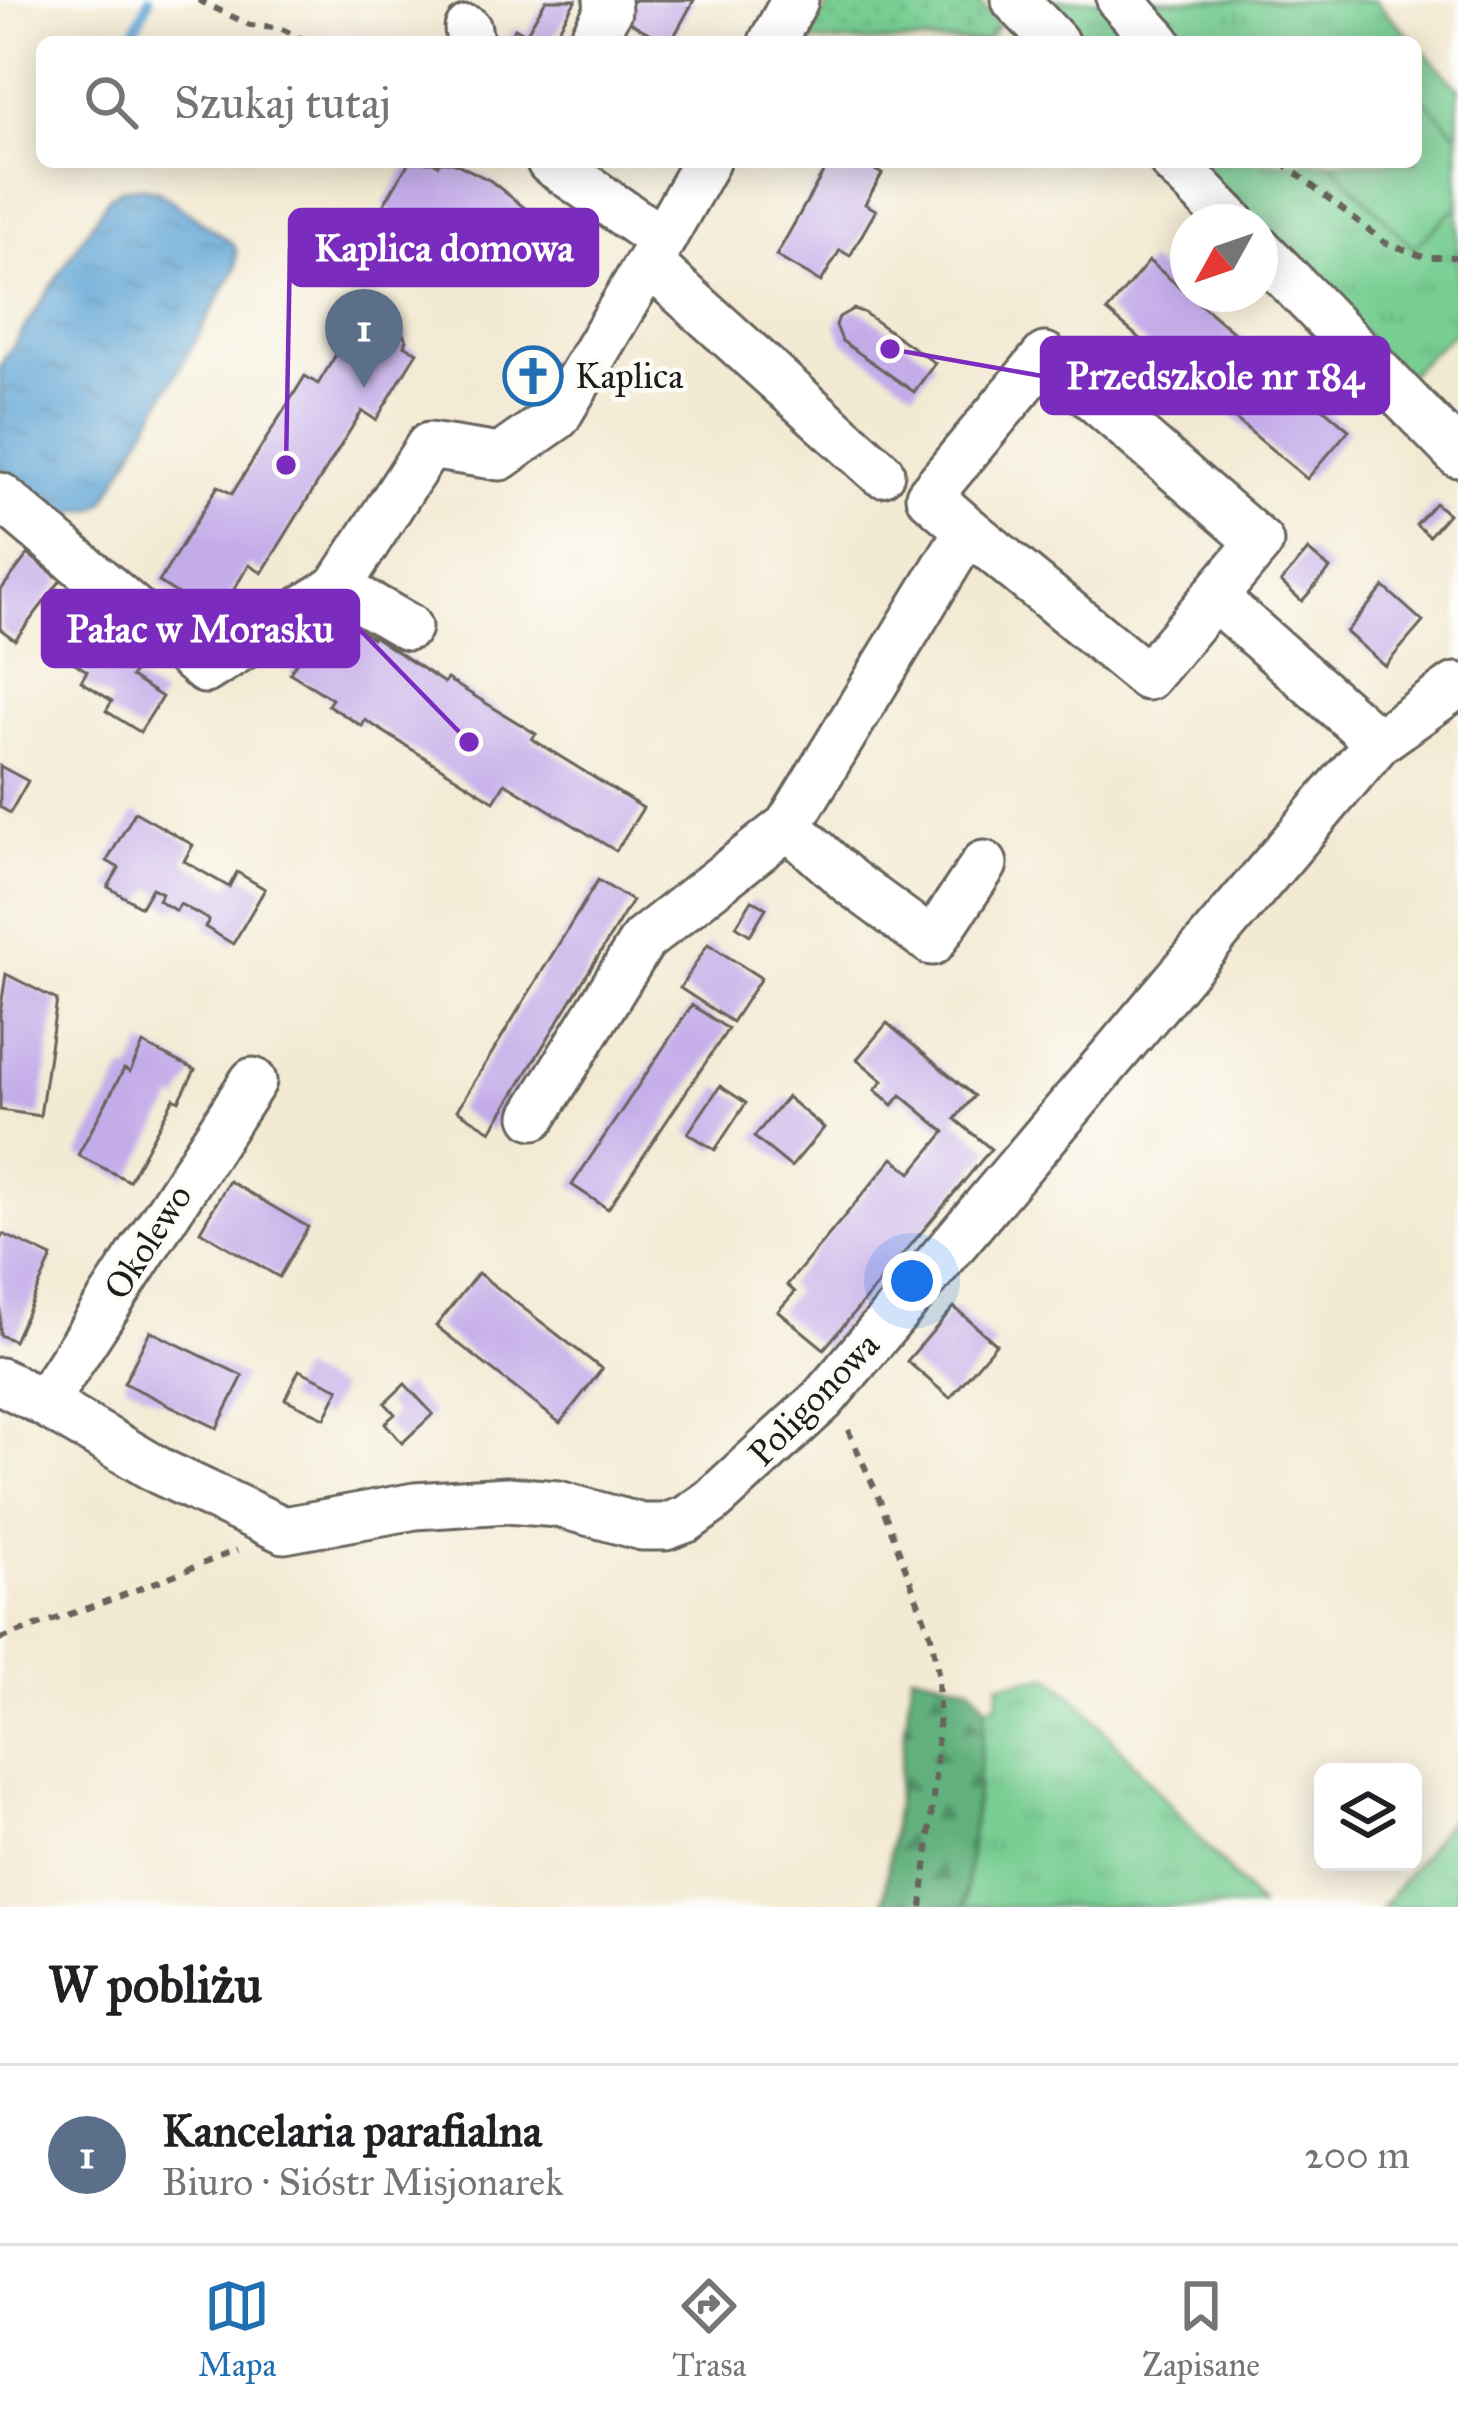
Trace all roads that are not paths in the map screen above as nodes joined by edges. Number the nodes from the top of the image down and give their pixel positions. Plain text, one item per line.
1 (795, 0) edge
2 (1015, 0) edge
3 (1120, 0) edge
4 (775, 36) edge
5 (1049, 36) edge
6 (1153, 36) edge
7 (557, 168) edge
8 (703, 168) edge
9 (1179, 168) edge
10 (1214, 204) edge
11 (656, 252) junction
12 (1278, 269) edge
13 (1458, 454) edge
14 (880, 473) dead end
15 (0, 496) edge
16 (968, 530) junction
17 (338, 587) junction
18 (1214, 597) junction
19 (408, 627) dead end
20 (1458, 649) edge
21 (1457, 686) edge
22 (1378, 742) junction
23 (788, 826) junction
24 (984, 864) dead end
25 (253, 1081) dead end
26 (534, 1116) dead end
27 (0, 1381) edge
28 (44, 1403) junction

1 - 4 street
2 - 5 street
3 - 6 street
7 - 11 street
8 - 11 street
9 - 10 street
11 - 14 street
11 - 17 street
12 - 13 street
15 - 17 street
16 - 18 street
16 - 18 street
16 - 23 street
17 - 19 street
18 - 22 street
20 - 21 street, Poligonowa
21 - 22 street, Poligonowa
22 - 28 street, Poligonowa
23 - 24 street
23 - 26 street
25 - 28 street, Okolewo
27 - 28 street

